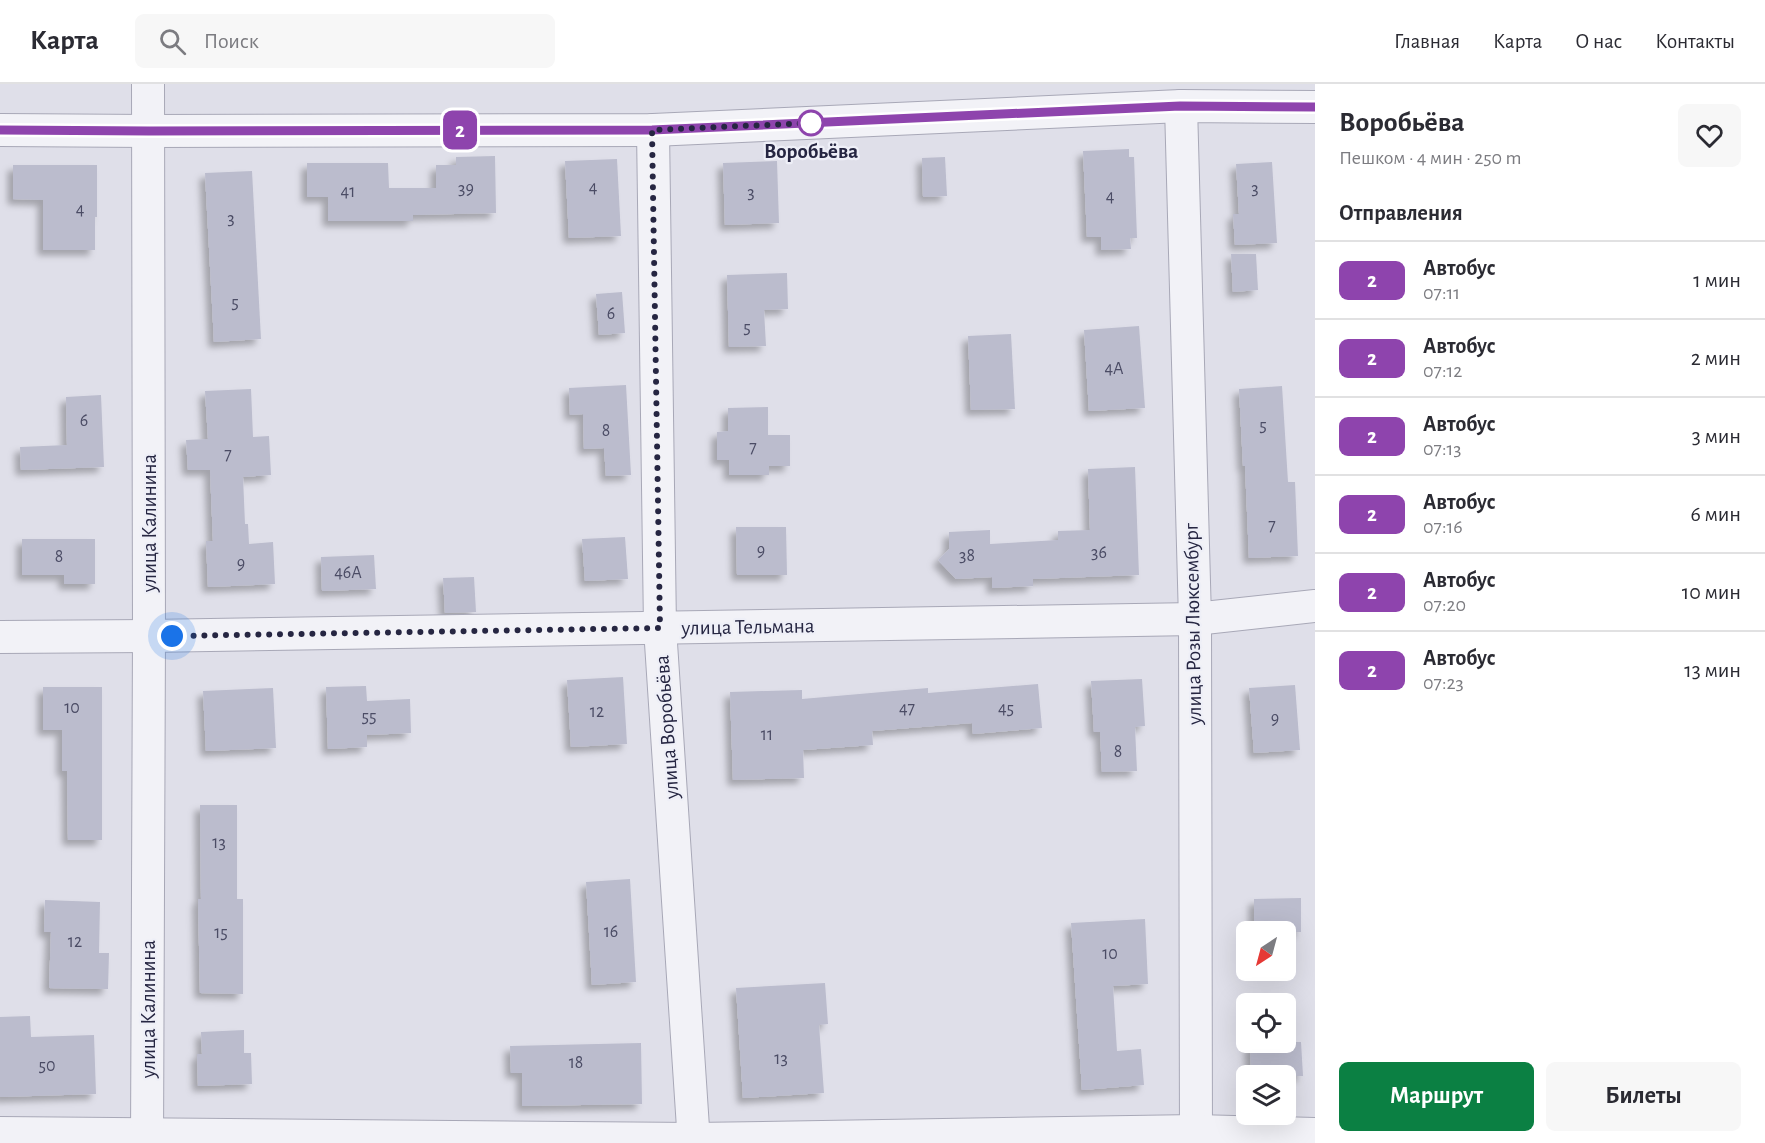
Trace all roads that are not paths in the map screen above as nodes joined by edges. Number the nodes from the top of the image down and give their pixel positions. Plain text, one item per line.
1 (148, 84) edge
2 (1180, 106) junction
3 (1315, 107) edge
4 (0, 130) edge
5 (652, 130) junction
6 (149, 131) junction
7 (1315, 606) edge
8 (1195, 619) junction
9 (660, 628) junction
10 (149, 636) junction
11 (0, 637) edge
12 (0, 1133) edge
13 (1315, 1134) edge
14 (1196, 1137) edge
15 (147, 1139) edge
16 (694, 1141) edge

1 - 6 street, улица Калинина
2 - 3 street
2 - 5 street
2 - 8 street, улица Розы Люксембург
4 - 6 street
5 - 6 street
5 - 9 street, улица Воробьёва
6 - 10 street, улица Калинина
7 - 8 street, улица Тельмана
8 - 9 street, улица Тельмана
8 - 14 street, улица Розы Люксембург
9 - 10 street, улица Тельмана
9 - 16 street, улица Воробьёва
10 - 11 street, улица Тельмана
10 - 15 street, улица Калинина
12 - 15 street
13 - 14 street
14 - 16 street
15 - 16 street

